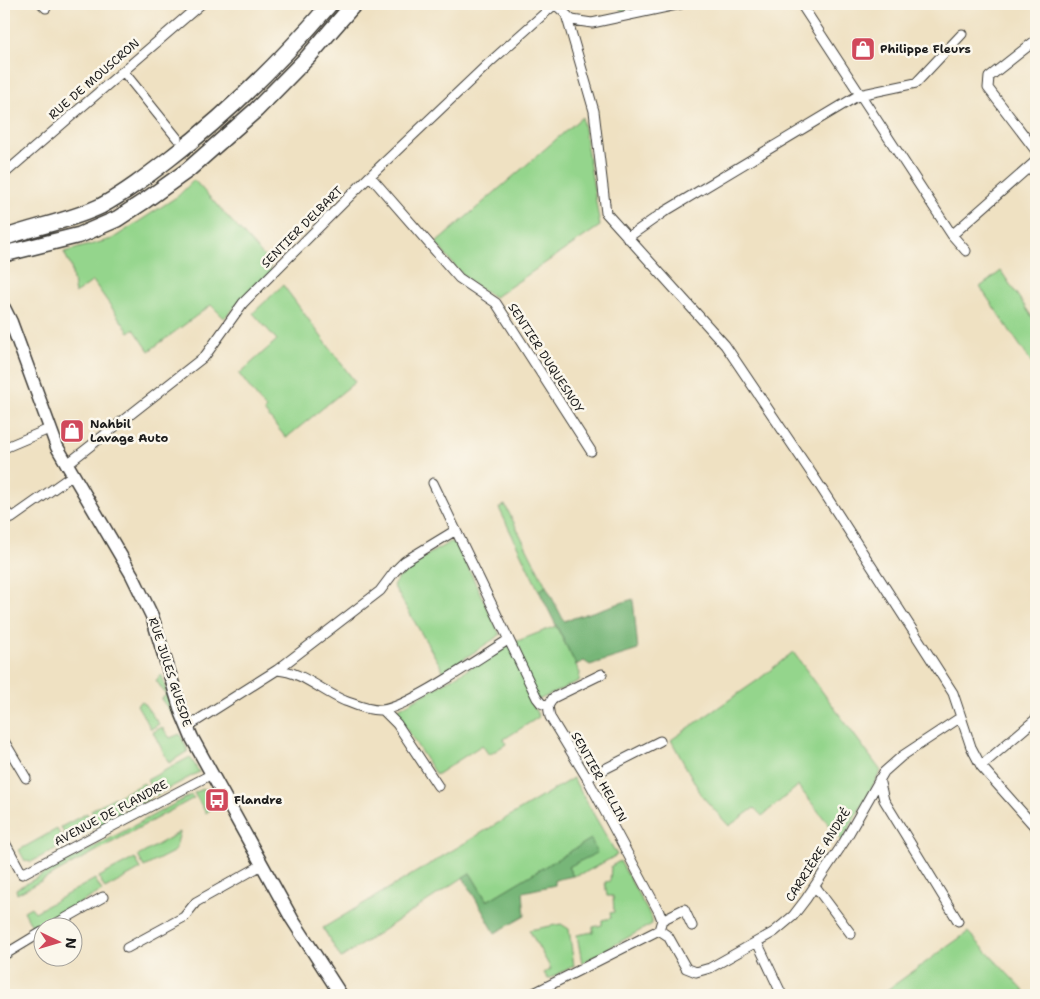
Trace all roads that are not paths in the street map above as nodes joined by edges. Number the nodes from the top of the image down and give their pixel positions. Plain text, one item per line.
1 (201, 4) edge
2 (330, 4) edge
3 (354, 4) edge
4 (555, 4) edge
5 (681, 4) edge
6 (801, 4) edge
7 (567, 18) junction
8 (962, 34) dead end
9 (1036, 40) edge
10 (123, 71) junction
11 (859, 95) junction
12 (177, 138) dead end
13 (1036, 151) edge
14 (1036, 162) edge
15 (4, 174) edge
16 (370, 176) junction
17 (952, 235) junction
18 (4, 238) edge
19 (627, 238) junction
20 (966, 251) dead end
21 (4, 254) edge
22 (4, 308) edge
23 (4, 319) edge
24 (17, 341) junction
25 (49, 429) junction
26 (4, 448) edge
27 (591, 451) dead end
28 (70, 470) junction
29 (434, 483) dead end
30 (5, 511) edge
31 (456, 530) junction
32 (508, 640) junction
33 (277, 670) junction
34 (602, 674) dead end
35 (548, 706) junction
36 (383, 710) junction
37 (962, 717) junction
38 (1036, 719) edge
39 (187, 727) junction
40 (4, 741) edge
41 (660, 741) dead end
42 (981, 766) junction
43 (212, 774) junction
44 (26, 778) dead end
45 (587, 778) junction
46 (879, 780) junction
47 (438, 786) dead end
48 (1036, 828) edge
49 (4, 841) edge
50 (262, 865) junction
51 (646, 867) dead end
52 (637, 871) junction
53 (815, 886) junction
54 (103, 897) dead end
55 (70, 916) edge
56 (662, 920) junction
57 (958, 921) dead end
58 (692, 926) dead end
59 (658, 930) junction
60 (851, 934) dead end
61 (32, 938) edge
62 (756, 942) junction
63 (126, 948) dead end
64 (4, 955) edge
65 (341, 995) edge
66 (530, 995) edge
67 (782, 995) edge

1 - 10 street, RUE DE MOUSCRON
2 - 18 main road
3 - 21 main road
4 - 7 street
4 - 16 street, SENTIER DELBART
5 - 7 street
6 - 11 street
7 - 19 street
8 - 11 street
9 - 13 street
10 - 12 street
10 - 15 street, RUE DE MOUSCRON
11 - 17 street
11 - 19 street
14 - 17 street
16 - 27 street, SENTIER DUQUESNOY
16 - 28 street, SENTIER DELBART
17 - 20 street
19 - 37 street
22 - 24 main road, RUE JULES GUESDE
23 - 24 main road, RUE JULES GUESDE
24 - 25 main road, RUE JULES GUESDE
25 - 26 street
25 - 28 main road, RUE JULES GUESDE
28 - 30 street, SENTIER DELBART
28 - 39 main road, RUE JULES GUESDE
29 - 31 street, SENTIER HELLIN
31 - 32 street, SENTIER HELLIN
31 - 33 street
32 - 35 street, SENTIER HELLIN
32 - 36 street
33 - 36 street
33 - 39 street
34 - 35 street
35 - 45 street, SENTIER HELLIN
36 - 47 street
37 - 42 street
37 - 46 street, CARRIÈRE ANDRÉ
38 - 42 street
39 - 43 main road, RUE JULES GUESDE
40 - 44 street
41 - 45 street
42 - 48 street
43 - 49 street, AVENUE DE FLANDRE
43 - 50 main road, RUE JULES GUESDE
45 - 52 street, SENTIER HELLIN
46 - 53 street, CARRIÈRE ANDRÉ
46 - 57 street
50 - 63 street
50 - 65 main road, RUE JULES GUESDE
51 - 52 street
52 - 56 street, SENTIER HELLIN
53 - 60 street
53 - 62 street, CARRIÈRE ANDRÉ
54 - 55 street
56 - 58 street
56 - 59 street
59 - 62 street, CARRIÈRE ANDRÉ
59 - 66 street
61 - 64 street
62 - 67 street

